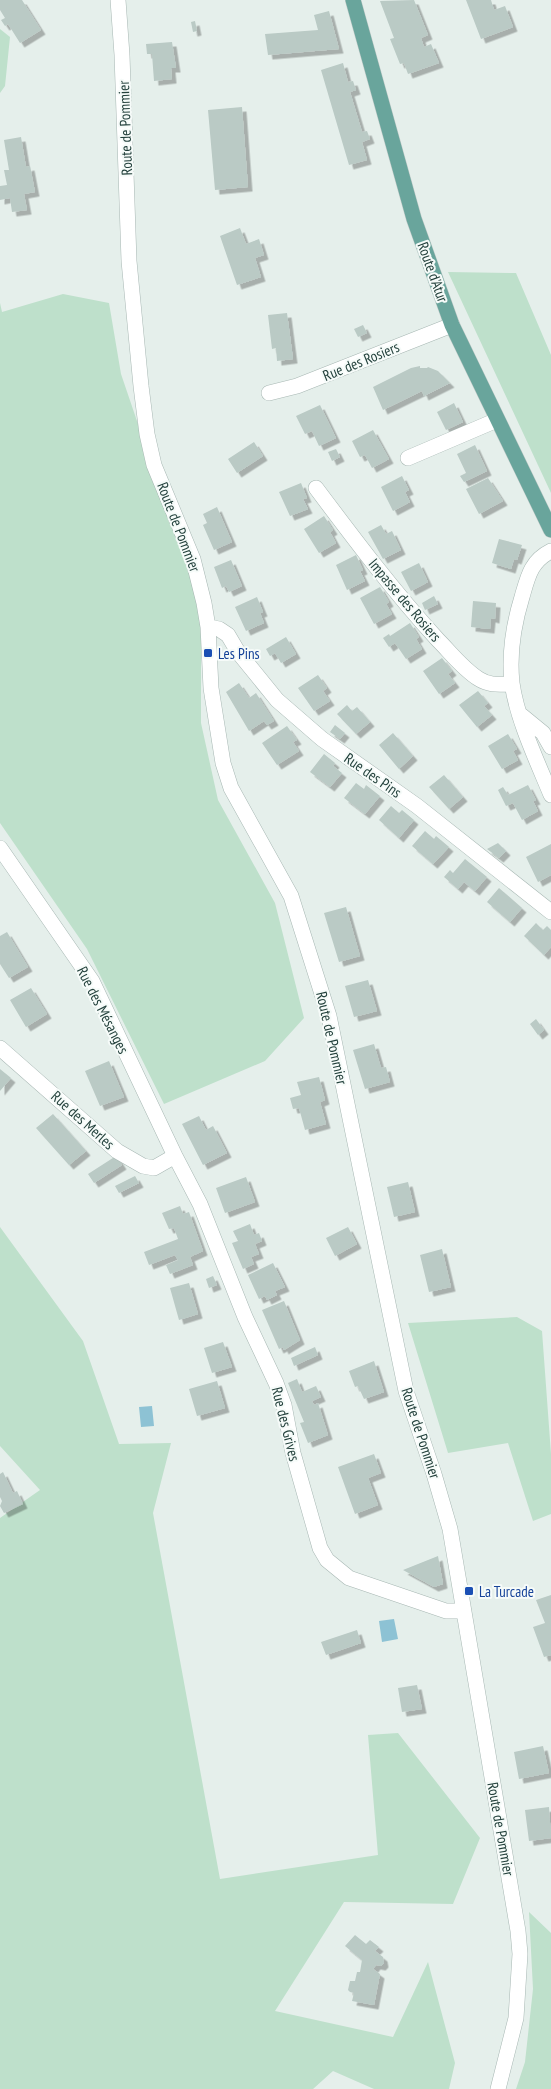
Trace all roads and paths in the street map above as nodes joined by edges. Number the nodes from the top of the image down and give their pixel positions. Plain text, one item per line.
1 (118, 0) edge
2 (353, 0) edge
3 (452, 325) junction
4 (269, 393) dead end
5 (497, 420) junction
6 (408, 458) dead end
7 (316, 488) dead end
8 (551, 530) edge
9 (551, 551) edge
10 (208, 627) junction
11 (512, 684) junction
12 (521, 715) junction
13 (551, 747) edge
14 (551, 794) edge
15 (0, 848) edge
16 (551, 912) edge
17 (0, 1048) edge
18 (175, 1156) junction
19 (464, 1611) junction
20 (498, 2089) edge

1 - 10 street, Route de Pommier
2 - 3 main road, Route d'Atur
3 - 4 street, Rue des Rosiers
3 - 5 main road, Route d'Atur
5 - 6 street
5 - 8 main road, Route d'Atur
7 - 11 street, Impasse des Rosiers
9 - 11 street
10 - 16 street, Rue des Pins
10 - 19 street, Route de Pommier
11 - 12 street
12 - 13 street
12 - 14 street
15 - 18 street, Rue des Mésanges
17 - 18 street, Rue des Merles
18 - 19 street, Rue des Grives
19 - 20 street, Route de Pommier

